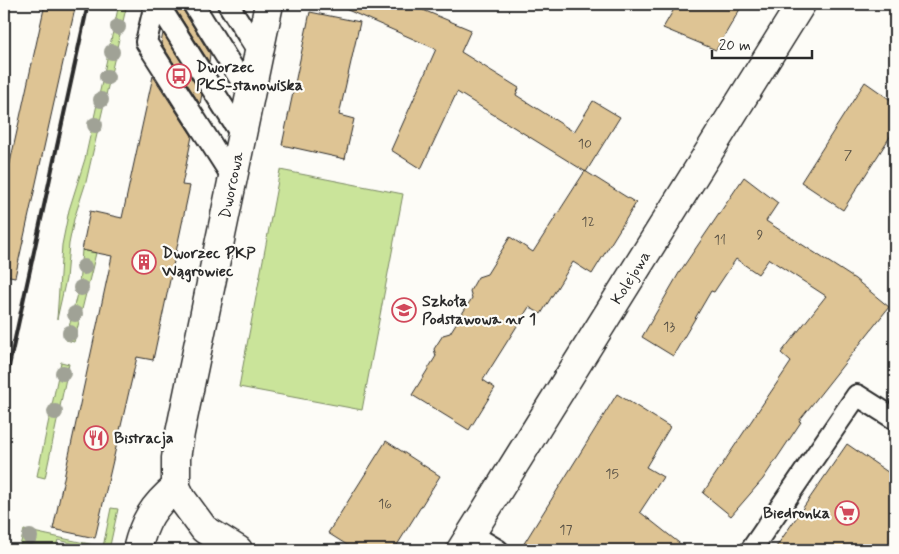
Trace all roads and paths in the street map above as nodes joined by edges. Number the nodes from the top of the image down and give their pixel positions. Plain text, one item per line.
1 (157, 4) edge
2 (193, 4) edge
3 (228, 4) edge
4 (801, 4) edge
5 (266, 6) edge
6 (259, 53) junction
7 (250, 95) junction
8 (242, 136) junction
9 (233, 178) junction
10 (895, 419) edge
11 (176, 487) junction
12 (466, 542) edge
13 (137, 550) edge
14 (238, 550) edge
15 (498, 550) edge
16 (751, 550) edge

1 - 8 lane
1 - 9 lane
2 - 7 lane
3 - 6 lane
4 - 12 street, Kolejowa
5 - 6 street, Dworcowa
6 - 7 street, Dworcowa
7 - 8 street, Dworcowa
8 - 9 street, Dworcowa
9 - 11 street, Dworcowa
10 - 16 lane
11 - 13 street
11 - 14 street
12 - 15 lane

